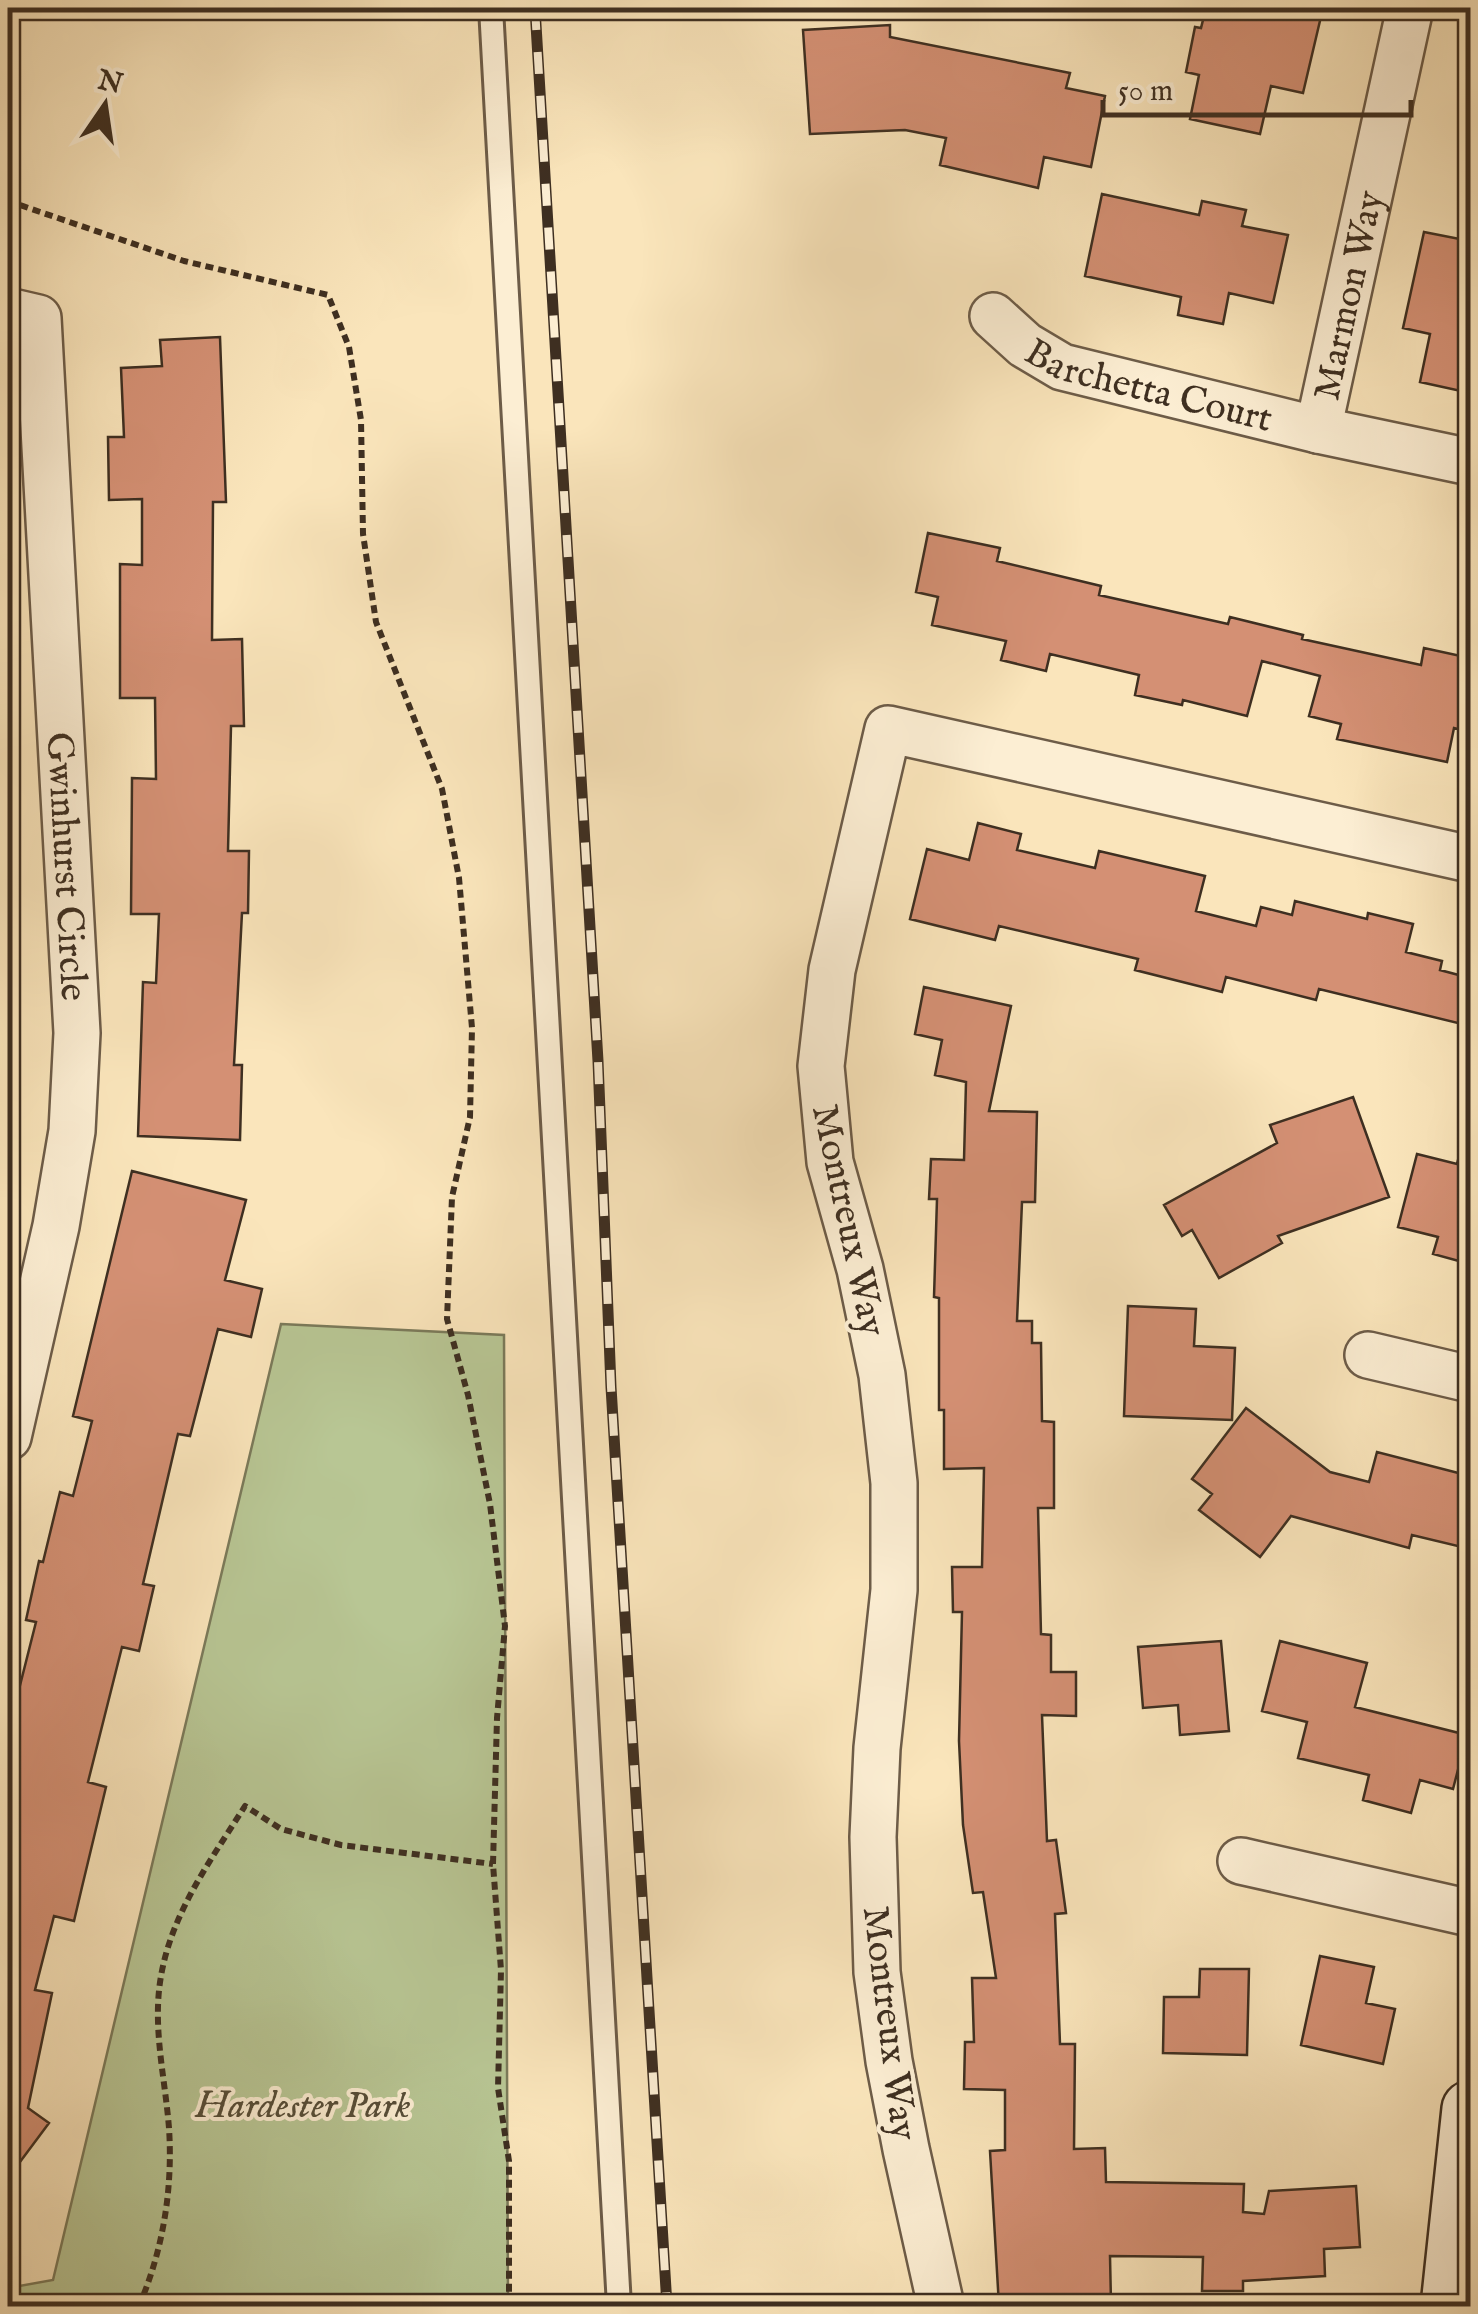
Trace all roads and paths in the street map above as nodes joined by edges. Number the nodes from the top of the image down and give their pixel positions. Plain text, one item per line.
1 (491, 8) edge
2 (1410, 8) edge
3 (8, 201) edge
4 (8, 311) edge
5 (993, 316) dead end
6 (1318, 430) junction
7 (1470, 462) edge
8 (1470, 859) edge
9 (1368, 1356) dead end
10 (1470, 1379) edge
11 (8, 1437) edge
12 (1241, 1861) dead end
13 (492, 1864) junction
14 (1470, 1913) edge
15 (1470, 2109) edge
16 (139, 2306) edge
17 (508, 2306) edge
18 (619, 2306) edge
19 (941, 2306) edge
20 (1450, 2306) edge

1 - 18 lane
2 - 6 street, Marmon Way
3 - 13 path
4 - 11 street, Gwinhurst Circle
5 - 6 street, Barchetta Court
6 - 7 street, Marmon Way
8 - 19 street, Montreux Way
9 - 10 street
12 - 14 street
13 - 16 path
13 - 17 path
15 - 20 street

